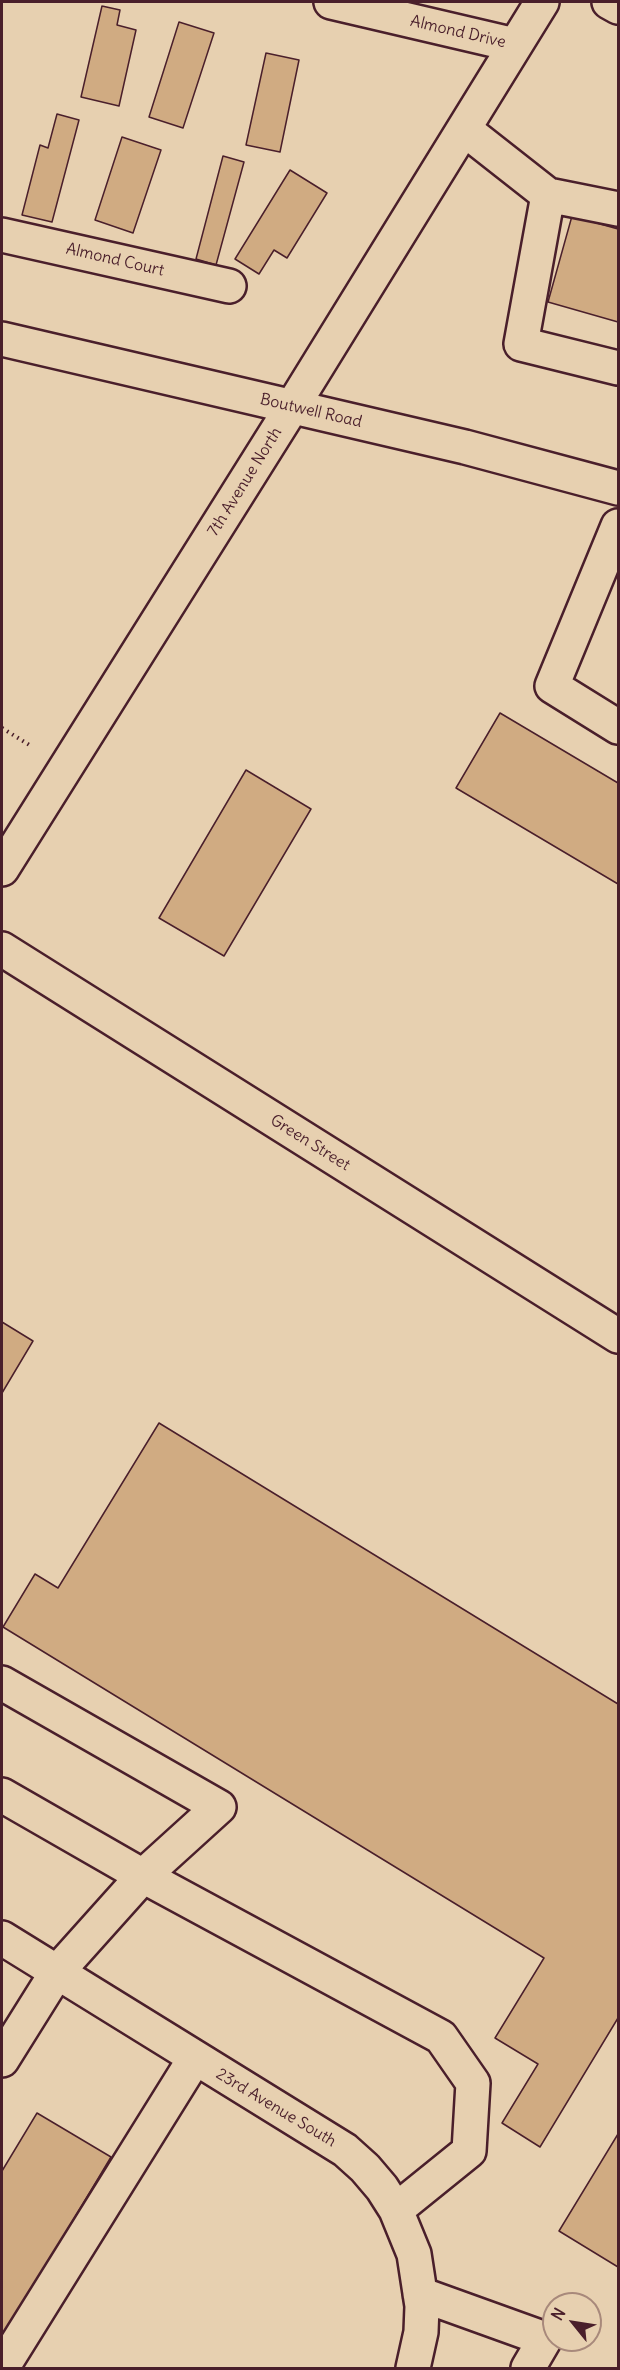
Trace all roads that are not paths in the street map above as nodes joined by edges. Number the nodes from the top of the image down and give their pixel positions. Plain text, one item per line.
1 (331, 2) edge
2 (542, 2) edge
3 (609, 2) edge
4 (618, 7) edge
5 (514, 45) junction
6 (464, 129) junction
7 (548, 195) junction
8 (618, 209) edge
9 (2, 235) edge
10 (229, 286) dead end
11 (2, 339) edge
12 (618, 368) edge
13 (292, 407) junction
14 (618, 488) edge
15 (618, 526) edge
16 (618, 727) edge
17 (2, 869) edge
18 (2, 949) edge
19 (618, 1336) edge
20 (2, 1683) edge
21 (2, 1795) edge
22 (143, 1876) junction
23 (2, 1938) edge
24 (57, 1972) junction
25 (195, 2058) junction
26 (2, 2060) edge
27 (396, 2210) junction
28 (420, 2294) junction
29 (2, 2368) edge
30 (413, 2368) edge
31 (528, 2368) edge

1 - 5 street, Almond Drive
2 - 5 street, 7th Avenue North
3 - 4 street
5 - 6 street, 7th Avenue North
6 - 7 street
6 - 13 street, 7th Avenue North
7 - 8 street
7 - 12 street
9 - 10 street, Almond Court
11 - 13 street, Boutwell Road
13 - 14 street, Boutwell Road
13 - 17 street, 7th Avenue North
15 - 16 street
18 - 19 street, Green Street
20 - 22 street
21 - 22 street
22 - 24 street
22 - 27 street
23 - 24 street, 23rd Avenue South
24 - 25 street, 23rd Avenue South
24 - 26 street
25 - 27 street, 23rd Avenue South
25 - 29 street
27 - 28 street, 23rd Avenue South
28 - 30 street, 23rd Avenue South
28 - 31 street

